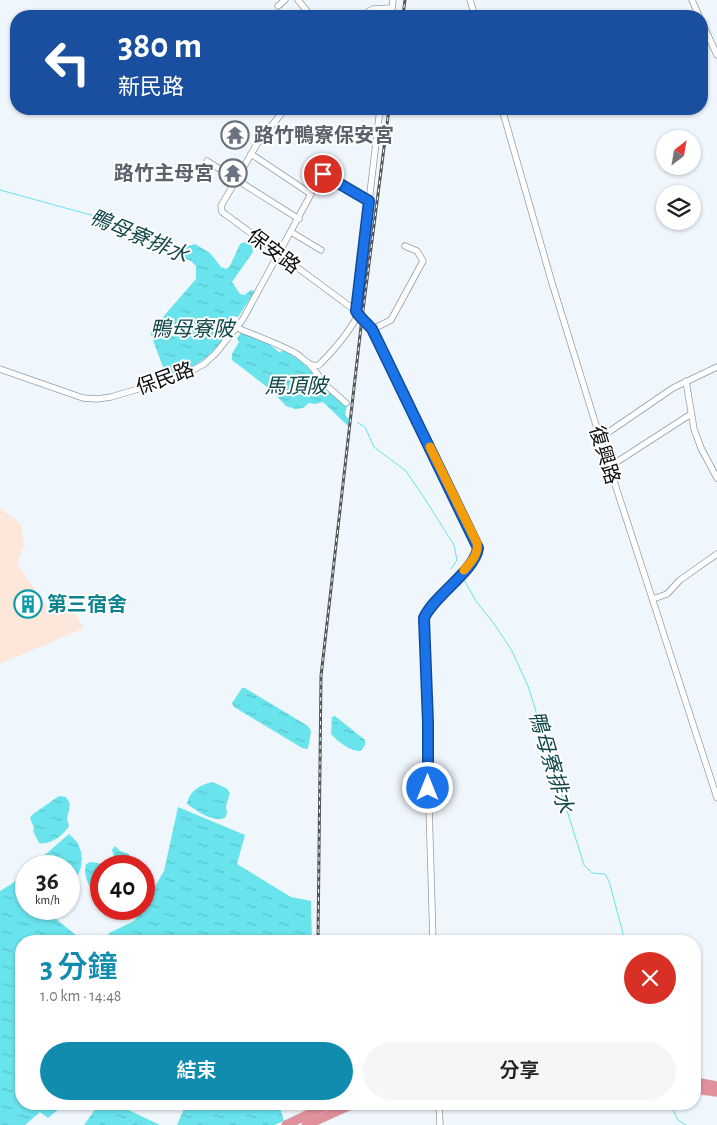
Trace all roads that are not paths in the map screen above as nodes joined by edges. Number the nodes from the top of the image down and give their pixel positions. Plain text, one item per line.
1 (285, 0) edge
2 (298, 0) edge
3 (393, 0) edge
4 (278, 6) dead end
5 (392, 8) joint
6 (307, 10) edge
7 (371, 10) edge
8 (708, 35) edge
9 (717, 55) edge
10 (280, 115) edge
11 (379, 115) edge
12 (504, 115) edge
13 (251, 154) junction
14 (207, 161) dead end
15 (323, 174) dead end
16 (237, 179) junction
17 (369, 201) junction
18 (299, 219) junction
19 (291, 232) junction
20 (405, 246) dead end
21 (322, 250) dead end
22 (278, 254) junction
23 (357, 313) junction
24 (237, 328) junction
25 (372, 329) junction
26 (310, 365) junction
27 (717, 367) edge
28 (0, 369) edge
29 (686, 381) junction
30 (346, 403) dead end
31 (691, 414) junction
32 (600, 438) junction
33 (609, 467) junction
34 (717, 478) edge
35 (717, 554) edge
36 (653, 599) junction
37 (717, 798) edge
38 (433, 935) edge
39 (701, 1083) edge
40 (717, 1086) edge
41 (701, 1090) edge
42 (717, 1092) edge
43 (317, 1110) edge
44 (340, 1110) edge
45 (439, 1110) edge
46 (286, 1125) edge
47 (306, 1125) edge
48 (440, 1125) edge

1 - 4 street
2 - 6 street
3 - 5 street
5 - 7 street
8 - 9 street
10 - 13 street, 保安路
11 - 17 street
12 - 32 street, 復興路
13 - 16 street, 保安路
13 - 18 street, 保民路
14 - 16 street
15 - 17 street
16 - 18 street
16 - 22 street, 保安路
17 - 23 street
18 - 19 street, 保民路
19 - 21 street
19 - 22 street, 保民路
20 - 25 street
22 - 23 street, 保安路
22 - 24 street, 保民路
23 - 25 street, 保安路
23 - 26 street
24 - 26 street
24 - 28 street, 保民路
25 - 38 street, 保安路
26 - 30 street
27 - 29 street
29 - 31 street
29 - 32 street
31 - 33 street
31 - 34 street
32 - 33 street, 復興路
33 - 36 street, 復興路
35 - 36 street
36 - 37 street, 復興路
39 - 40 highway
41 - 42 highway
43 - 46 highway, bridge
44 - 47 highway, bridge
45 - 48 street

